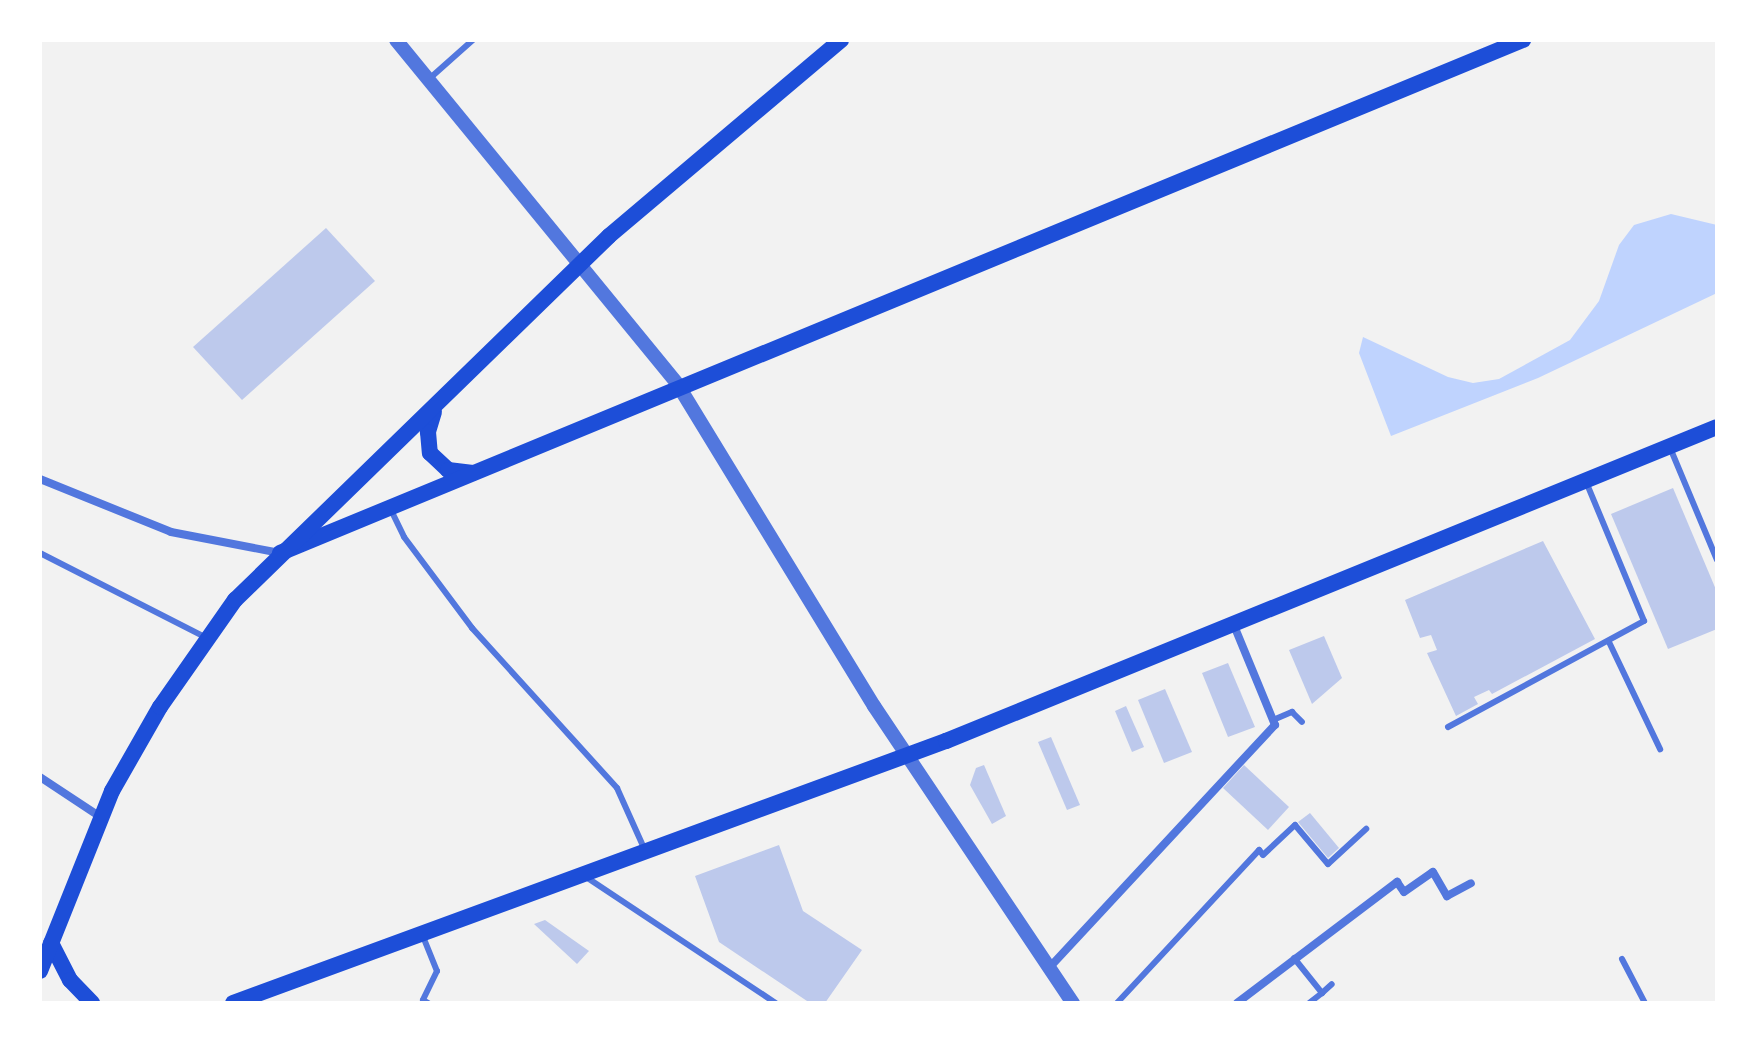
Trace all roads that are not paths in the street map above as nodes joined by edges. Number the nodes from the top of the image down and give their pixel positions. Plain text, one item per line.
1 (396, 40) edge
2 (473, 40) edge
3 (841, 40) edge
4 (1523, 40) edge
5 (429, 79) junction
6 (579, 264) junction
7 (678, 385) junction
8 (436, 407) junction
9 (1717, 427) edge
10 (1669, 446) junction
11 (474, 473) junction
12 (40, 479) edge
13 (1585, 480) junction
14 (390, 508) junction
15 (40, 553) edge
16 (280, 553) junction
17 (1717, 560) edge
18 (1233, 623) junction
19 (207, 638) junction
20 (1609, 642) junction
21 (1273, 720) junction
22 (1302, 722) dead end
23 (1448, 727) dead end
24 (1660, 749) dead end
25 (906, 756) junction
26 (40, 777) edge
27 (99, 816) junction
28 (1366, 829) dead end
29 (646, 852) junction
30 (583, 875) junction
31 (1471, 883) dead end
32 (422, 934) junction
33 (51, 943) junction
34 (1294, 958) junction
35 (1622, 959) dead end
36 (1049, 968) junction
37 (40, 971) edge
38 (1332, 984) dead end
39 (1322, 993) junction
40 (92, 1003) edge
41 (233, 1003) edge
42 (428, 1003) edge
43 (776, 1003) edge
44 (1073, 1003) edge
45 (1117, 1003) edge
46 (1237, 1003) edge
47 (1309, 1003) edge
48 (1645, 1003) edge

1 - 5 street
2 - 5 lane
3 - 6 main road
4 - 7 main road
5 - 6 street
6 - 7 street
6 - 8 main road
7 - 11 main road
7 - 25 street
8 - 11 main road
8 - 16 main road
9 - 10 main road
10 - 13 main road
10 - 17 lane
11 - 14 main road
12 - 16 street
13 - 18 main road
13 - 20 lane
14 - 16 main road
14 - 29 lane
15 - 19 lane
16 - 19 main road
18 - 21 street
18 - 25 main road
19 - 27 main road
20 - 23 lane
20 - 24 lane
21 - 22 lane
21 - 36 street
25 - 29 main road
25 - 36 street
26 - 27 street
27 - 33 main road
28 - 45 lane
29 - 30 main road
30 - 32 main road
30 - 43 lane
31 - 34 street
32 - 41 main road
32 - 42 lane
33 - 37 main road
33 - 40 main road
34 - 39 lane
34 - 46 street
35 - 48 lane
36 - 44 street
38 - 39 lane
39 - 47 lane

